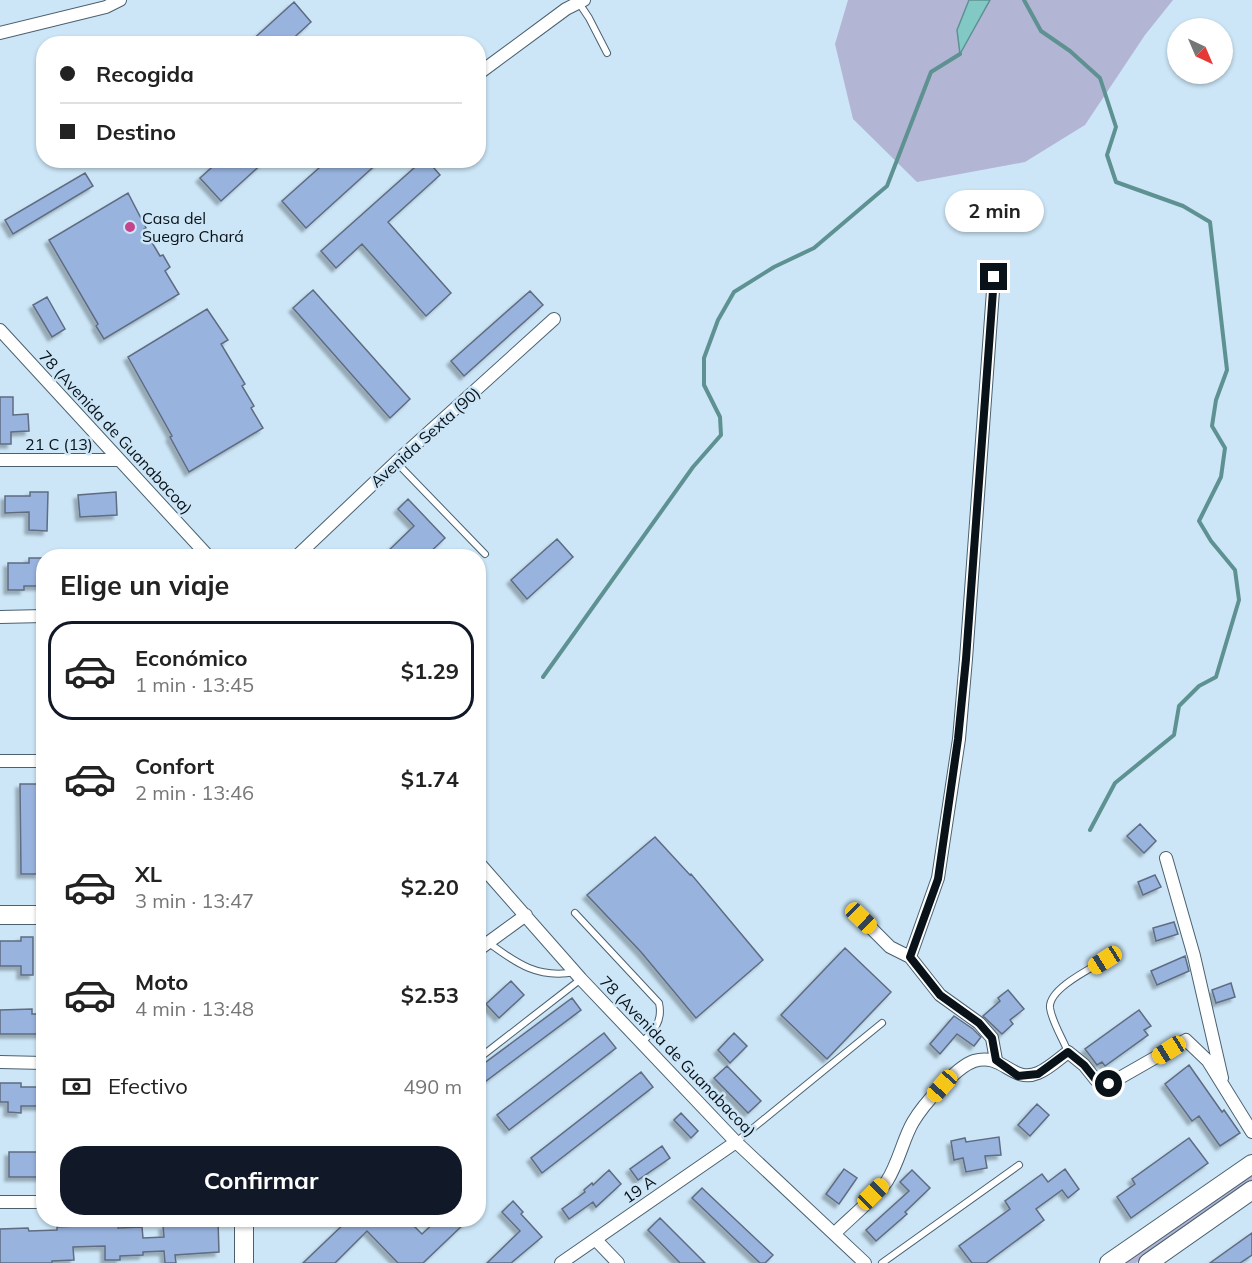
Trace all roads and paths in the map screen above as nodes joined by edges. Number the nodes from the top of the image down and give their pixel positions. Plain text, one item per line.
1 (120, 0) edge
2 (581, 2) edge
3 (563, 5) edge
4 (0, 33) edge
5 (607, 53) dead end
6 (486, 68) edge
7 (994, 277) dead end
8 (554, 319) dead end
9 (0, 330) edge
10 (0, 460) edge
11 (118, 460) junction
12 (396, 462) junction
13 (201, 549) edge
14 (304, 549) edge
15 (479, 549) edge
16 (0, 616) edge
17 (36, 616) edge
18 (0, 761) edge
19 (36, 761) edge
20 (1166, 858) dead end
21 (486, 871) edge
22 (575, 913) dead end
23 (0, 915) edge
24 (36, 915) edge
25 (526, 915) junction
26 (861, 918) dead end
27 (486, 945) edge
28 (486, 947) edge
29 (910, 957) junction
30 (1105, 960) dead end
31 (579, 975) junction
32 (882, 1023) dead end
33 (642, 1042) junction
34 (486, 1052) edge
35 (1068, 1052) junction
36 (996, 1060) junction
37 (0, 1062) edge
38 (36, 1063) edge
39 (1224, 1086) junction
40 (1252, 1132) edge
41 (736, 1142) junction
42 (1252, 1164) edge
43 (1018, 1165) dead end
44 (1252, 1190) edge
45 (0, 1202) edge
46 (36, 1202) edge
47 (244, 1227) edge
48 (835, 1233) junction
49 (596, 1240) junction
50 (244, 1263) edge
51 (561, 1263) edge
52 (618, 1263) edge
53 (865, 1263) edge
54 (882, 1263) edge
55 (1109, 1263) edge
56 (1148, 1263) edge

1 - 4 street
2 - 3 street
2 - 5 lane
3 - 6 street
7 - 29 street
8 - 12 street, Avenida Sexta (90)
9 - 11 street, 78 (Avenida de Guanabacoa)
10 - 11 street, 21 C (13)
11 - 13 street, 78 (Avenida de Guanabacoa)
12 - 14 street, Avenida Sexta (90)
12 - 15 lane
16 - 17 street
18 - 19 street
20 - 39 street
21 - 25 street, 78 (Avenida de Guanabacoa)
22 - 33 lane
23 - 24 main road
25 - 27 street
25 - 31 street, 78 (Avenida de Guanabacoa)
26 - 29 street
28 - 31 lane
29 - 36 street
30 - 35 lane
31 - 33 street, 78 (Avenida de Guanabacoa)
31 - 34 lane
32 - 41 lane
33 - 41 street, 78 (Avenida de Guanabacoa)
35 - 36 street
35 - 39 street
36 - 48 street
37 - 38 street
39 - 40 street
41 - 48 street, 78 (Avenida de Guanabacoa)
41 - 49 street, 19 A
42 - 55 main road
43 - 54 lane
44 - 56 main road
45 - 46 street
47 - 50 main road
48 - 53 street, 78 (Avenida de Guanabacoa)
49 - 51 street, 19 A
49 - 52 street

